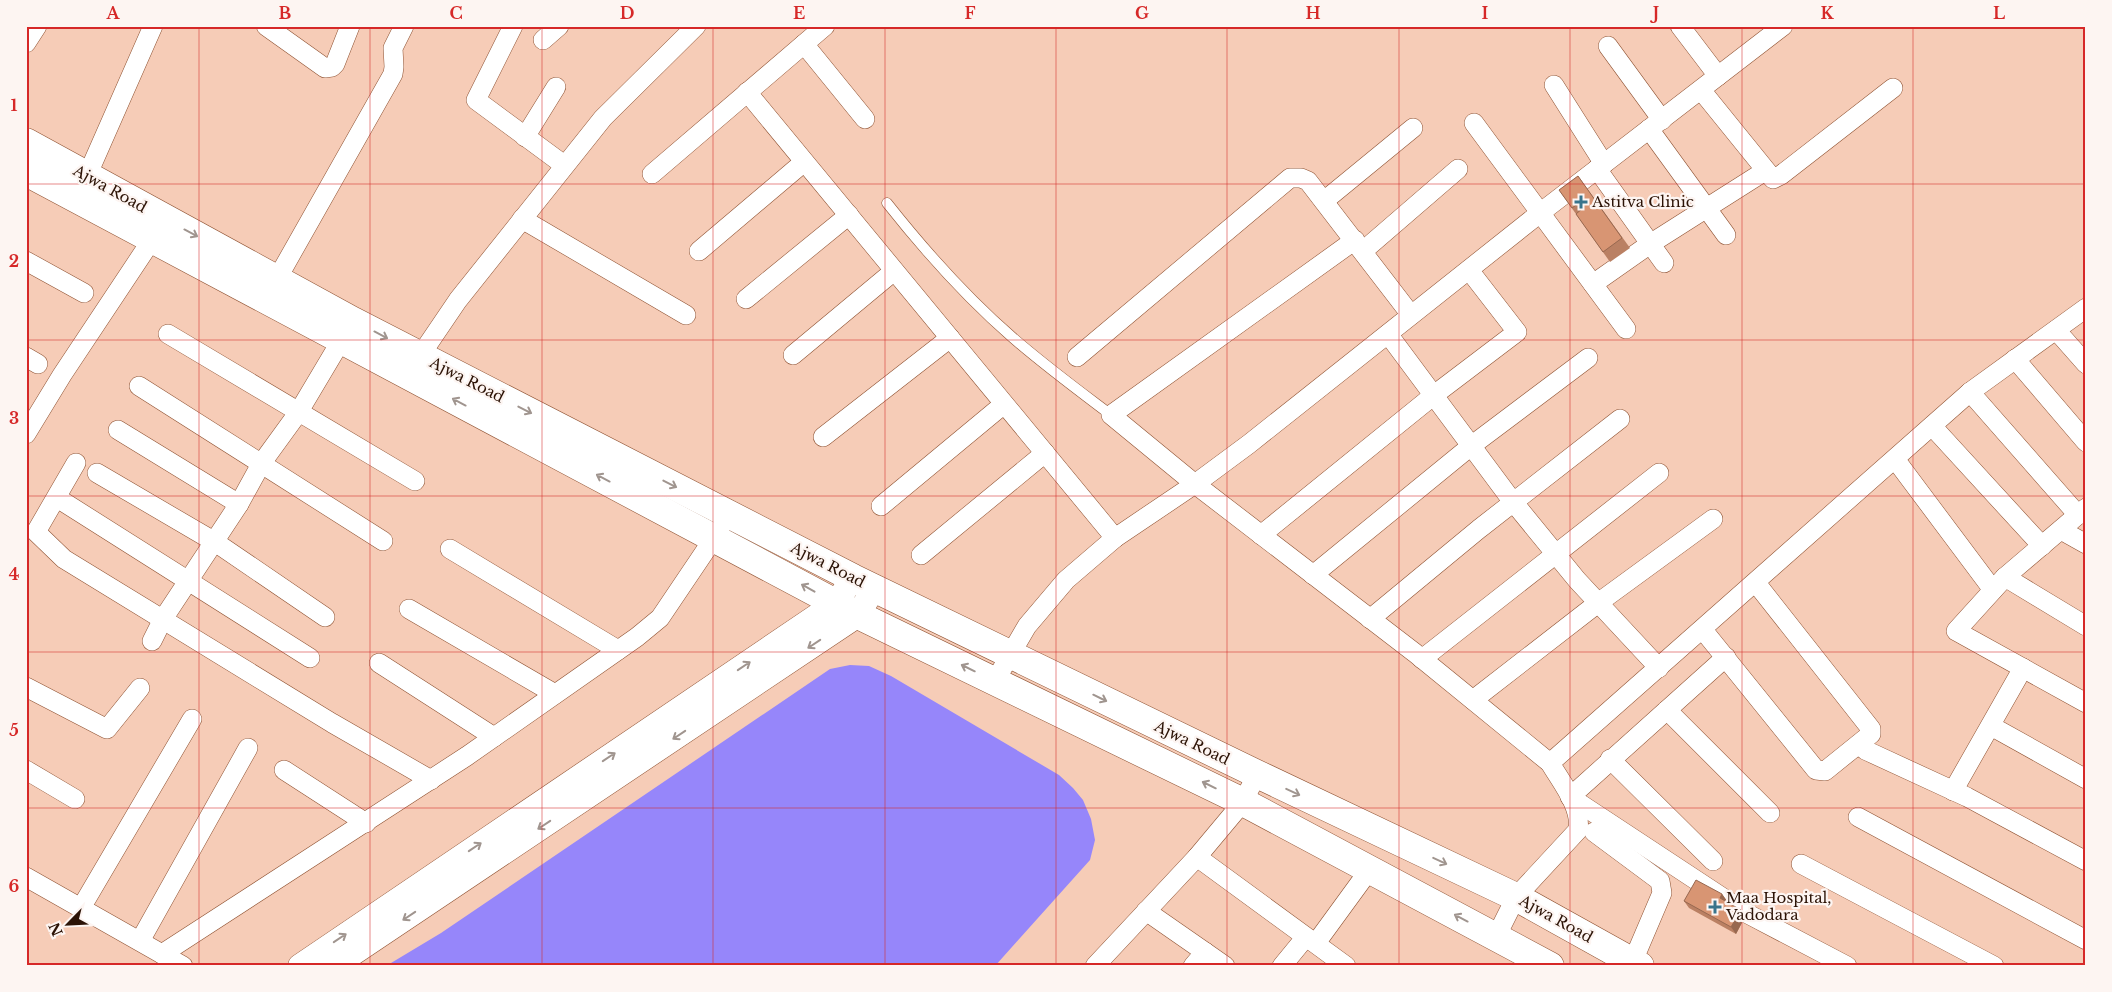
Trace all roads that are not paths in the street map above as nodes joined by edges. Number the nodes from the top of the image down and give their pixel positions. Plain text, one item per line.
1 (37, 26) edge
2 (153, 26) edge
3 (350, 26) edge
4 (404, 26) edge
5 (513, 26) edge
6 (559, 26) edge
7 (696, 26) edge
8 (825, 26) edge
9 (1680, 26) edge
10 (1773, 29) edge
11 (279, 30) edge
12 (543, 40) dead end
13 (26, 43) edge
14 (804, 44) junction
15 (1608, 46) dead end
16 (1718, 76) junction
17 (1554, 85) dead end
18 (556, 87) dead end
19 (1893, 88) dead end
20 (1701, 90) junction
21 (747, 92) junction
22 (865, 119) dead end
23 (1474, 123) dead end
24 (1656, 124) junction
25 (1413, 128) dead end
26 (525, 137) junction
27 (26, 142) edge
28 (804, 162) junction
29 (564, 165) junction
30 (1600, 167) junction
31 (1458, 169) dead end
32 (26, 172) edge
33 (1765, 172) junction
34 (652, 174) dead end
35 (87, 176) junction
36 (1324, 201) junction
37 (887, 203) dead end
38 (1707, 210) junction
39 (1540, 213) junction
40 (848, 216) junction
41 (522, 219) junction
42 (159, 229) junction
43 (1726, 236) dead end
44 (1650, 244) junction
45 (1359, 245) junction
46 (699, 251) dead end
47 (26, 261) edge
48 (1664, 263) dead end
49 (1469, 270) junction
50 (894, 271) junction
51 (277, 279) junction
52 (1593, 284) junction
53 (84, 294) dead end
54 (746, 299) dead end
55 (2086, 308) edge
56 (686, 315) dead end
57 (1412, 315) junction
58 (1626, 329) dead end
59 (347, 330) junction
60 (2056, 330) junction
61 (168, 334) dead end
62 (1388, 334) junction
63 (950, 338) junction
64 (793, 355) dead end
65 (420, 356) junction
66 (1077, 356) dead end
67 (1588, 358) dead end
68 (2016, 359) junction
69 (2086, 364) edge
70 (139, 386) dead end
71 (1970, 392) junction
72 (1434, 395) junction
73 (1004, 404) junction
74 (298, 413) junction
75 (1111, 415) junction
76 (1620, 419) dead end
77 (1932, 426) junction
78 (118, 430) dead end
79 (26, 434) edge
80 (823, 437) dead end
81 (2086, 442) edge
82 (1471, 446) junction
83 (1045, 453) junction
84 (1895, 459) junction
85 (76, 462) dead end
86 (261, 464) junction
87 (97, 473) dead end
88 (1659, 473) dead end
89 (414, 481) dead end
90 (1195, 484) junction
91 (62, 501) dead end
92 (1514, 503) junction
93 (239, 504) junction
94 (881, 506) dead end
95 (2082, 512) edge
96 (728, 514) junction
97 (1713, 519) dead end
98 (2062, 530) junction
99 (1261, 535) junction
100 (716, 538) junction
101 (1115, 538) junction
102 (383, 541) dead end
103 (215, 542) junction
104 (2086, 544) edge
105 (2042, 546) junction
106 (450, 549) dead end
107 (921, 555) dead end
108 (1556, 555) junction
109 (1313, 575) junction
110 (189, 583) junction
111 (863, 583) junction
112 (1756, 583) junction
113 (1999, 583) junction
114 (1598, 603) junction
115 (409, 609) dead end
116 (847, 609) junction
117 (324, 617) dead end
118 (164, 619) junction
119 (1370, 619) junction
120 (2086, 626) edge
121 (1702, 630) junction
122 (152, 641) dead end
123 (618, 650) junction
124 (1009, 654) junction
125 (1726, 657) junction
126 (310, 658) dead end
127 (1422, 659) junction
128 (379, 663) dead end
129 (1659, 668) junction
130 (2023, 668) junction
131 (995, 681) junction
132 (26, 687) edge
133 (140, 688) dead end
134 (555, 694) junction
135 (1473, 700) junction
136 (2086, 703) edge
137 (1666, 710) junction
138 (192, 719) dead end
139 (1991, 726) junction
140 (494, 737) junction
141 (248, 748) dead end
142 (1865, 750) dead end
143 (1610, 759) junction
144 (1550, 763) junction
145 (26, 770) edge
146 (284, 770) dead end
147 (1256, 774) junction
148 (2086, 779) edge
149 (431, 780) junction
150 (1953, 791) junction
151 (1570, 797) junction
152 (74, 799) dead end
153 (1243, 802) junction
154 (1770, 813) dead end
155 (1858, 817) dead end
156 (366, 823) junction
157 (1594, 832) dead end
158 (1197, 856) junction
159 (2086, 861) edge
160 (1714, 862) dead end
161 (1801, 864) dead end
162 (1370, 869) junction
163 (26, 877) edge
164 (1516, 897) junction
165 (81, 908) junction
166 (1146, 911) junction
167 (1496, 937) junction
168 (2086, 940) edge
169 (140, 941) junction
170 (1311, 941) junction
171 (162, 954) junction
172 (1199, 959) edge
173 (1636, 964) edge
174 (183, 966) edge
175 (300, 966) edge
176 (334, 966) edge
177 (1095, 966) edge
178 (1225, 966) edge
179 (1282, 966) edge
180 (1346, 966) edge
181 (1550, 966) edge
182 (1847, 966) edge
183 (1994, 966) edge

1 - 13 street
2 - 35 street
3 - 11 street
4 - 51 street
5 - 26 street
6 - 12 street
7 - 29 street
8 - 14 street
9 - 16 street
10 - 16 street
14 - 21 street
14 - 22 street
15 - 24 street
16 - 20 street
17 - 30 street
18 - 26 street
19 - 33 street
20 - 24 street
20 - 33 street
21 - 28 street
21 - 34 street
23 - 39 street
24 - 30 street
24 - 38 street
25 - 36 street
26 - 29 street
27 - 35 main road, Ajwa Road
28 - 40 street
28 - 46 street
29 - 41 street
30 - 39 street
30 - 44 street
31 - 45 street
32 - 42 main road, Ajwa Road
33 - 38 street
35 - 42 main road, Ajwa Road
36 - 45 street
36 - 66 street
37 - 75 lane
38 - 43 street
38 - 44 street
39 - 49 street
39 - 52 street
40 - 50 street
40 - 54 street
41 - 56 street
41 - 65 street
42 -> 51 main road, Ajwa Road
42 - 59 main road, Ajwa Road
42 - 79 street
44 - 48 street
44 - 52 street
45 - 57 street
45 - 75 street
47 - 53 street
49 - 57 street
49 - 72 street
50 - 63 street
50 - 64 street
51 - 59 main road, Ajwa Road
52 - 58 street
55 - 60 street
57 - 62 street
59 -> 65 main road, Ajwa Road
59 - 74 street
100 -> 59 main road, Ajwa Road
60 - 68 street
60 - 69 street
61 - 74 street
62 - 72 street
62 - 90 street
63 - 73 street
63 - 80 street
65 -> 96 main road, Ajwa Road
67 - 82 street
68 - 71 street
68 - 81 street
70 - 86 street
71 - 77 street
71 - 95 street
72 - 82 street
72 - 99 street
73 - 83 street
73 - 94 street
74 - 86 street
74 - 89 street
75 - 90 street
76 - 92 street
77 - 84 street
77 - 105 street
78 - 93 street
82 - 92 street
82 - 109 street
83 - 101 street
83 - 107 street
84 - 112 street
84 - 113 street
85 - 118 street
86 - 93 street
86 - 102 street
87 - 103 street
88 - 108 street
90 - 99 street
90 - 101 street
91 - 110 street
92 - 108 street
92 - 119 street
93 - 103 street
95 - 98 street
96 - 100 street
96 - 111 main road, Ajwa Road
97 - 114 street
98 - 104 street
98 - 105 street
99 - 109 street
116 -> 100 main road, Ajwa Road
100 - 123 street
101 - 124 street
103 - 110 street
103 - 117 street
105 - 113 street
106 - 123 street
108 - 114 street
108 - 127 street
109 - 119 street
110 - 118 street
110 - 126 street
111 - 116 street
111 - 124 main road, Ajwa Road
112 - 121 street
112 - 125 street
113 - 120 street
113 - 130 street
114 - 129 street
114 - 135 street
115 - 134 street
131 -> 116 main road, Ajwa Road
175 -> 116 street
116 -> 176 street
118 - 122 street
118 - 149 street
119 - 127 street
121 - 125 street
121 - 129 street
123 - 134 street
124 - 131 street
124 -> 147 main road, Ajwa Road
125 - 137 street
127 - 135 street
128 - 140 street
129 - 144 street
130 - 136 street
130 - 139 street
153 -> 131 main road, Ajwa Road
132 - 133 street
134 - 140 street
135 - 144 street
137 - 143 street
137 - 154 street
138 - 165 street
139 - 148 street
139 - 150 street
140 - 149 street
141 - 169 street
142 - 150 street
143 - 151 street
143 - 160 street
144 - 151 street
145 - 152 street
146 - 156 street
147 - 153 street
147 -> 164 main road, Ajwa Road
149 - 156 street
150 - 159 street
151 - 164 street
151 - 182 street
153 - 158 street
153 - 162 main road, Ajwa Road
155 - 168 street
156 - 171 street
157 - 173 street
158 - 166 street
158 - 170 street
161 - 183 street
167 -> 162 main road, Ajwa Road
162 - 170 street
163 - 165 street
164 - 167 street
164 - 173 main road, Ajwa Road
165 - 169 street
166 - 172 street
166 - 177 street
167 - 181 main road, Ajwa Road
169 - 171 street
170 - 179 street
170 - 180 street
171 - 174 street
172 - 178 street

